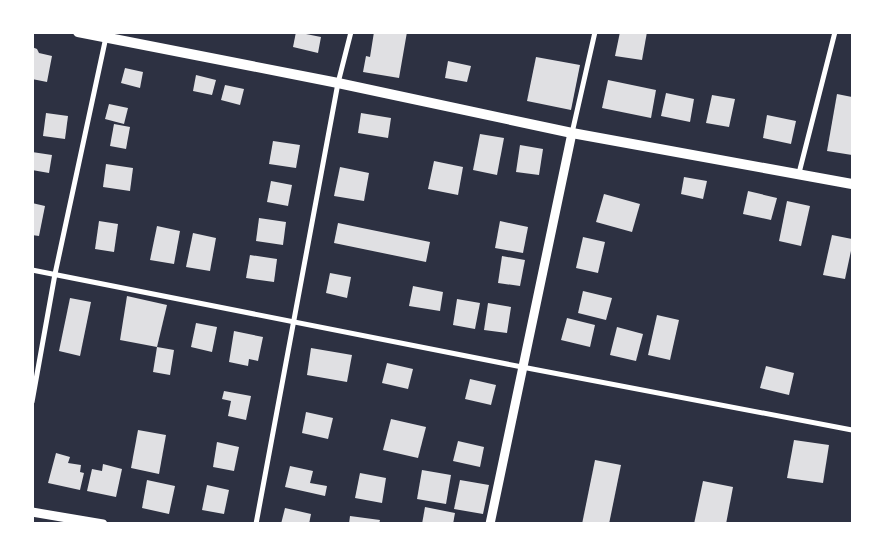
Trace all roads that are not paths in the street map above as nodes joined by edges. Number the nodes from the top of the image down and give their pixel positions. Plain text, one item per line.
1 (78, 32) edge
2 (350, 32) edge
3 (595, 32) edge
4 (835, 32) edge
5 (106, 35) edge
6 (338, 83) junction
7 (572, 133) junction
8 (799, 173) junction
9 (852, 184) edge
10 (32, 270) edge
11 (55, 274) junction
12 (293, 321) junction
13 (522, 367) junction
14 (32, 402) edge
15 (852, 430) edge
16 (32, 512) edge
17 (103, 524) edge
18 (256, 524) edge
19 (490, 524) edge

1 - 5 main road
2 - 6 street
3 - 7 street
4 - 8 street
5 - 6 main road
5 - 11 street
6 - 7 main road
6 - 12 street
7 - 8 main road
7 - 13 street
8 - 9 main road
10 - 11 street
11 - 12 street
11 - 14 street
12 - 13 street
12 - 18 street
13 - 15 street
13 - 19 street
16 - 17 street

